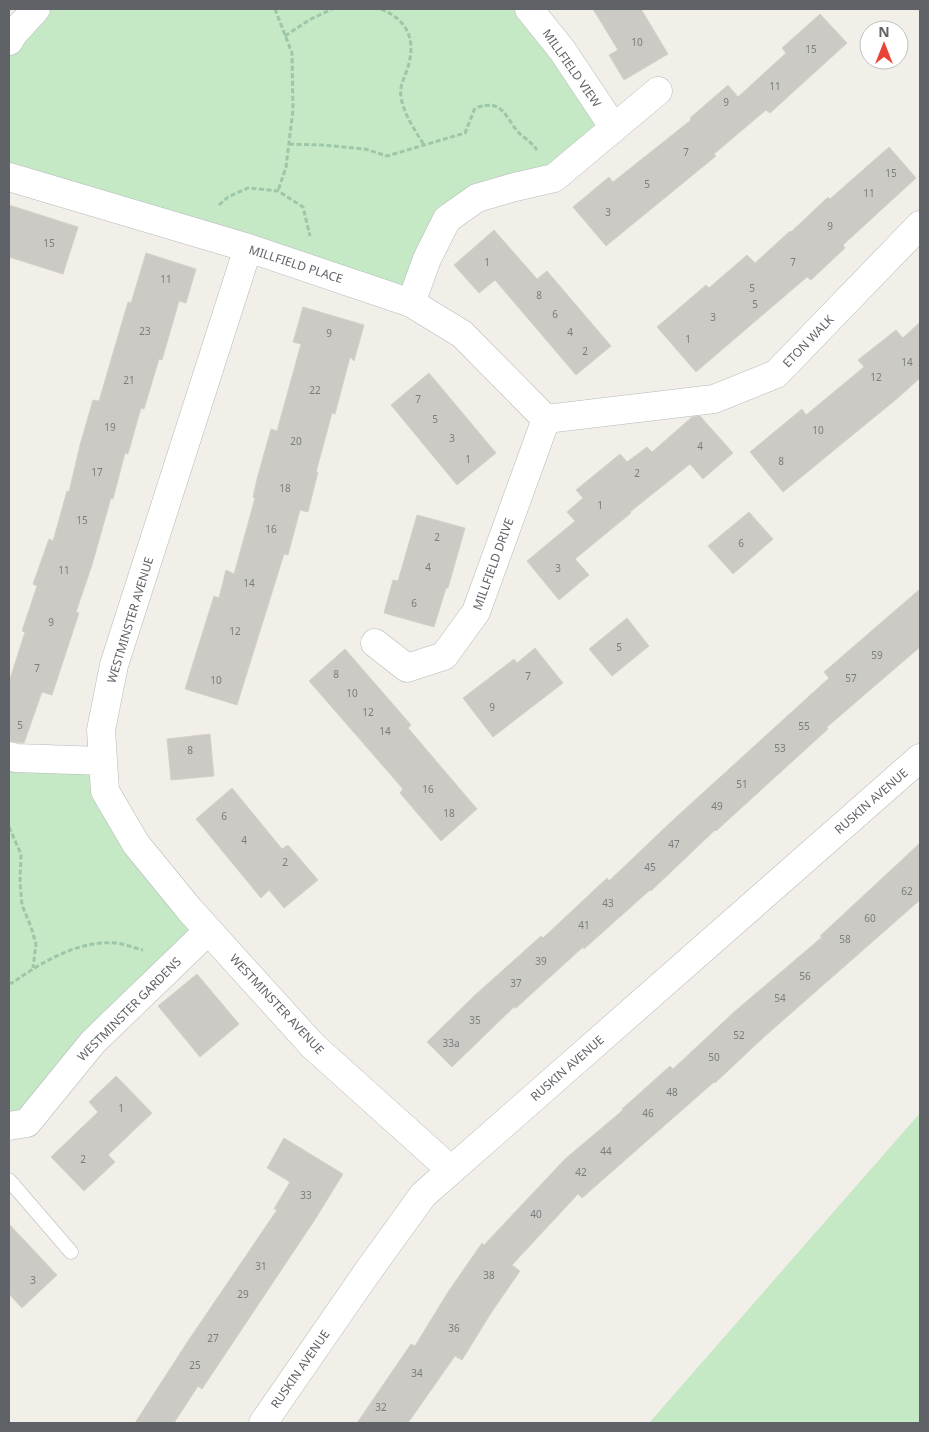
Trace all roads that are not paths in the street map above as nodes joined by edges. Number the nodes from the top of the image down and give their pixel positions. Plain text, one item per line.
1 (36, 9) edge
2 (529, 9) edge
3 (9, 41) edge
4 (658, 91) dead end
5 (614, 128) junction
6 (9, 177) edge
7 (920, 225) edge
8 (248, 248) junction
9 (411, 303) junction
10 (546, 419) junction
11 (375, 643) dead end
12 (9, 756) edge
13 (920, 758) edge
14 (103, 761) junction
15 (208, 931) junction
16 (9, 1126) edge
17 (451, 1170) junction
18 (9, 1180) edge
19 (71, 1252) dead end
20 (263, 1423) edge

1 - 3 street
2 - 5 street, MILLFIELD VIEW
4 - 5 street
5 - 9 street
6 - 8 street, MILLFIELD PLACE
7 - 10 street, ETON WALK
8 - 9 street, MILLFIELD PLACE
8 - 14 street, WESTMINSTER AVENUE
9 - 10 street, MILLFIELD PLACE
10 - 11 street, MILLFIELD DRIVE
12 - 14 street
13 - 17 street, RUSKIN AVENUE
14 - 15 street, WESTMINSTER AVENUE
15 - 16 street, WESTMINSTER GARDENS
15 - 17 street, WESTMINSTER AVENUE
17 - 20 street, RUSKIN AVENUE
18 - 19 lane

